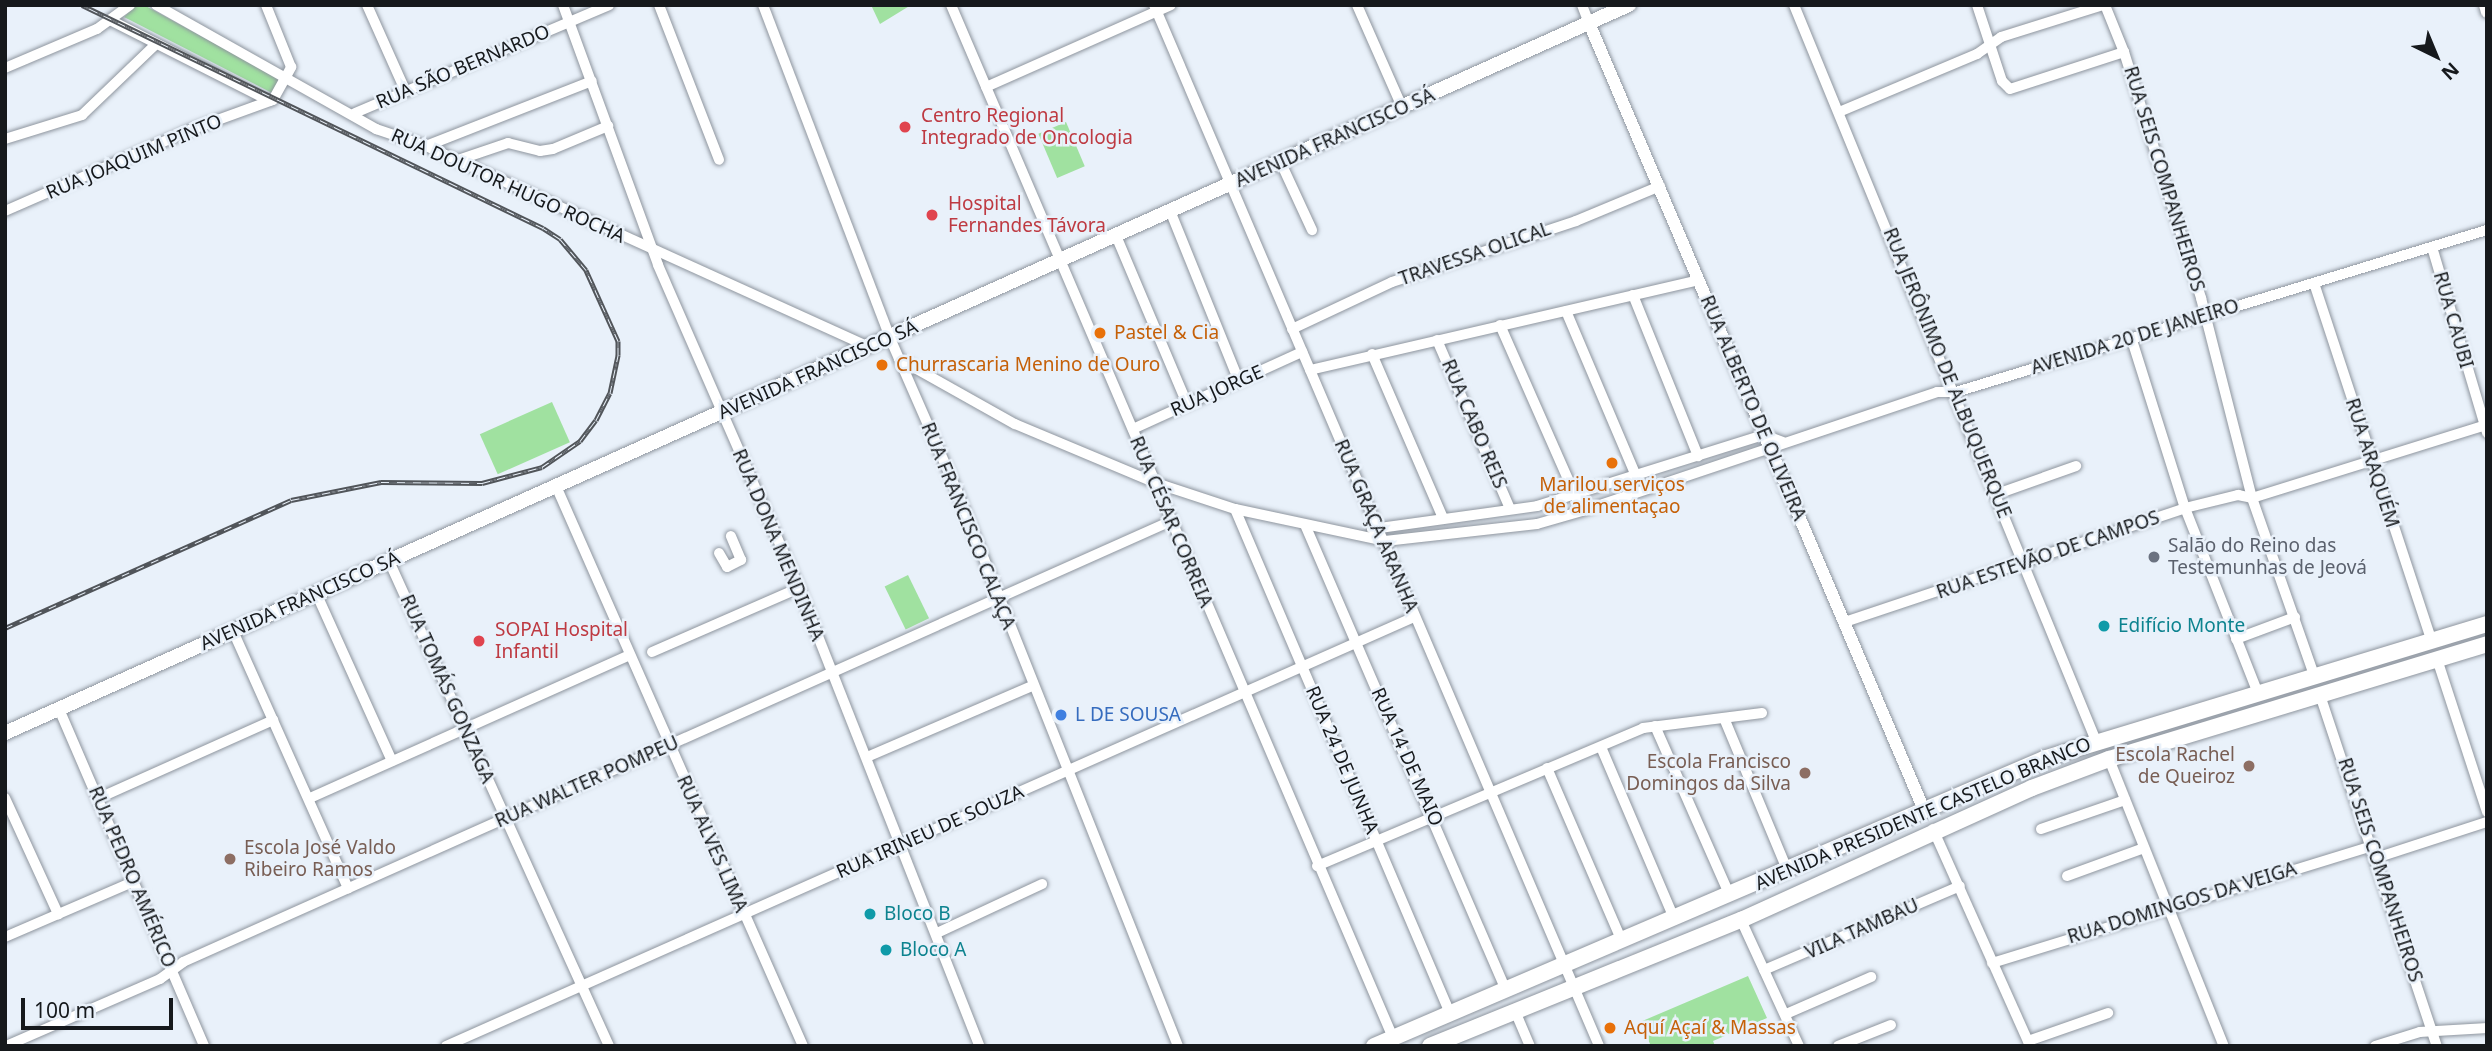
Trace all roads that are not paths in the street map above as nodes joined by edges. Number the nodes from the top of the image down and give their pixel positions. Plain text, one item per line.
1 (130, 5) edge
2 (156, 5) edge
3 (266, 5) edge
4 (367, 5) edge
5 (563, 5) edge
6 (609, 5) edge
7 (659, 5) edge
8 (763, 5) edge
9 (951, 5) edge
10 (1171, 5) edge
11 (1357, 5) edge
12 (1582, 5) edge
13 (1629, 5) edge
14 (1794, 5) edge
15 (1977, 5) edge
16 (2104, 5) edge
17 (2485, 5) edge
18 (1156, 8) edge
19 (2487, 12) edge
20 (112, 21) junction
21 (570, 22) junction
22 (1589, 23) junction
23 (155, 45) junction
24 (1989, 45) junction
25 (2124, 52) junction
26 (5, 68) edge
27 (287, 79) junction
28 (592, 81) junction
29 (986, 87) junction
30 (405, 90) junction
31 (267, 103) junction
32 (1402, 107) junction
33 (1839, 112) junction
34 (355, 113) junction
35 (608, 126) junction
36 (5, 139) edge
37 (426, 146) junction
38 (458, 160) junction
39 (719, 160) dead end
40 (1281, 163) junction
41 (1231, 186) junction
42 (1660, 186) junction
43 (5, 211) edge
44 (1171, 213) junction
45 (1312, 230) dead end
46 (2487, 230) edge
47 (1117, 237) junction
48 (2432, 247) junction
49 (654, 250) junction
50 (1061, 262) junction
51 (1699, 280) junction
52 (2314, 283) junction
53 (1633, 295) junction
54 (1566, 311) junction
55 (2202, 315) junction
56 (1500, 325) junction
57 (1292, 329) junction
58 (2131, 337) junction
59 (890, 338) junction
60 (1437, 340) junction
61 (870, 347) junction
62 (1302, 352) junction
63 (1372, 354) junction
64 (899, 359) junction
65 (1310, 370) junction
66 (1239, 381) junction
67 (1956, 392) junction
68 (1187, 404) junction
69 (722, 413) junction
70 (2486, 428) edge
71 (1133, 429) junction
72 (1763, 435) junction
73 (1783, 442) junction
74 (1769, 449) junction
75 (1698, 456) junction
76 (2371, 464) junction
77 (2076, 466) dead end
78 (1636, 476) junction
79 (1156, 483) junction
80 (556, 486) junction
81 (1997, 494) junction
82 (1575, 495) junction
83 (2252, 498) junction
84 (2185, 508) junction
85 (1235, 509) junction
86 (1510, 509) junction
87 (1582, 511) junction
88 (1443, 518) junction
89 (1171, 521) junction
90 (1378, 525) junction
91 (1306, 527) junction
92 (1364, 533) junction
93 (731, 536) dead end
94 (1385, 541) junction
95 (719, 553) dead end
96 (390, 561) junction
97 (2026, 563) junction
98 (799, 588) junction
99 (317, 595) junction
100 (996, 598) junction
101 (1414, 617) junction
102 (2295, 617) junction
103 (1845, 622) junction
104 (2487, 624) edge
105 (233, 631) junction
106 (2236, 639) junction
107 (2432, 642) junction
108 (1357, 643) junction
109 (2487, 644) edge
110 (652, 652) dead end
111 (629, 654) junction
112 (2437, 659) junction
113 (1303, 667) junction
114 (832, 672) junction
115 (2314, 675) junction
116 (1032, 686) junction
117 (2257, 691) junction
118 (1242, 694) junction
119 (2320, 695) junction
120 (59, 709) junction
121 (1762, 713) dead end
122 (1724, 718) junction
123 (273, 720) junction
124 (1655, 726) junction
125 (464, 729) junction
126 (5, 733) edge
127 (2096, 741) junction
128 (669, 746) junction
129 (1601, 747) junction
130 (867, 757) junction
131 (2109, 759) junction
132 (392, 761) junction
133 (1547, 768) junction
134 (1066, 772) junction
135 (1490, 792) junction
136 (5, 798) edge
137 (99, 798) junction
138 (310, 798) junction
139 (2125, 800) junction
140 (1924, 810) junction
141 (2487, 812) edge
142 (506, 817) junction
143 (1433, 817) junction
144 (2487, 822) edge
145 (1933, 829) junction
146 (2041, 829) dead end
147 (1376, 842) junction
148 (903, 844) junction
149 (2372, 846) junction
150 (2144, 848) junction
151 (2376, 858) junction
152 (1317, 866) junction
153 (1787, 869) junction
154 (2067, 876) dead end
155 (133, 882) junction
156 (1042, 884) dead end
157 (1960, 886) junction
158 (348, 888) junction
159 (1729, 894) junction
160 (2167, 906) junction
161 (58, 914) junction
162 (744, 915) junction
163 (1674, 918) junction
164 (1741, 920) junction
165 (937, 933) junction
166 (1641, 933) junction
167 (5, 937) edge
168 (1621, 939) junction
169 (1650, 957) junction
170 (1992, 962) junction
171 (1564, 963) junction
172 (172, 970) junction
173 (1764, 970) junction
174 (1871, 977) dead end
175 (582, 985) junction
176 (1574, 987) junction
177 (1505, 988) junction
178 (1450, 1010) junction
179 (1515, 1010) junction
180 (2108, 1013) dead end
181 (1786, 1014) junction
182 (1891, 1025) dead end
183 (2487, 1028) edge
184 (2433, 1031) junction
185 (1393, 1038) junction
186 (1463, 1040) edge
187 (608, 1043) edge
188 (802, 1043) edge
189 (2029, 1044) edge
190 (6, 1046) edge
191 (204, 1046) edge
192 (446, 1046) edge
193 (594, 1046) edge
194 (788, 1046) edge
195 (979, 1046) edge
196 (1178, 1046) edge
197 (1374, 1046) edge
198 (1430, 1046) edge
199 (1530, 1046) edge
200 (1599, 1046) edge
201 (1799, 1046) edge
202 (1838, 1046) edge
203 (2224, 1046) edge
204 (2375, 1046) edge
205 (2437, 1046) edge

1 - 20 street
2 - 27 street, RUA DOUTOR HUGO ROCHA
3 - 27 street
4 - 30 street
5 - 21 street, RUA DONA MENDINHA
6 - 21 street, RUA SÃO BERNARDO
7 - 39 street
8 - 59 street, RUA FRANCISCO CALAÇA
9 - 29 street, RUA CÉSAR CORREIA
10 - 18 street
11 - 32 street
12 - 22 street, RUA ALBERTO DE OLIVEIRA
13 - 22 main road, AVENIDA FRANCISCO SÁ
14 - 33 street, RUA JERÔNIMO DE ALBUQUERQUE
15 - 24 street
16 - 24 street
16 - 25 street, RUA SEIS COMPANHEIROS
17 - 19 street
18 - 29 street
18 - 41 street, RUA GRAÇA ARANHA
20 - 23 street
20 - 26 street
21 - 28 street, RUA DONA MENDINHA
21 - 30 street, RUA SÃO BERNARDO
22 - 32 main road, AVENIDA FRANCISCO SÁ
22 - 42 street, RUA ALBERTO DE OLIVEIRA
23 - 31 street
23 - 36 street
24 - 25 street
24 - 33 street
25 - 55 street, RUA SEIS COMPANHEIROS
27 - 31 street
27 - 34 street, RUA DOUTOR HUGO ROCHA
28 - 35 street, RUA DONA MENDINHA
28 - 37 street
29 - 50 street, RUA CÉSAR CORREIA
30 - 34 street, RUA SÃO BERNARDO
31 - 43 street, RUA JOAQUIM PINTO
32 - 40 main road, AVENIDA FRANCISCO SÁ
33 - 67 street, RUA JERÔNIMO DE ALBUQUERQUE
34 - 37 street, RUA DOUTOR HUGO ROCHA
35 - 38 street
35 - 49 street, RUA DONA MENDINHA
37 - 38 street, RUA DOUTOR HUGO ROCHA
38 - 49 street, RUA DOUTOR HUGO ROCHA
40 - 41 main road, AVENIDA FRANCISCO SÁ
40 - 45 street
41 - 44 main road, AVENIDA FRANCISCO SÁ
41 - 57 street, RUA GRAÇA ARANHA
42 - 51 street, RUA ALBERTO DE OLIVEIRA
42 - 57 street, TRAVESSA OLICAL
44 - 47 main road, AVENIDA FRANCISCO SÁ
44 - 66 street
46 - 48 street, AVENIDA 20 DE JANEIRO
47 - 50 main road, AVENIDA FRANCISCO SÁ
47 - 68 street
48 - 52 street, AVENIDA 20 DE JANEIRO
48 - 70 street, RUA CAUBI
49 - 61 street, RUA DOUTOR HUGO ROCHA
49 - 69 street, RUA DONA MENDINHA
50 - 59 main road, AVENIDA FRANCISCO SÁ
50 - 71 street, RUA CÉSAR CORREIA
51 - 53 street
51 - 72 street, RUA ALBERTO DE OLIVEIRA
52 - 55 street, AVENIDA 20 DE JANEIRO
52 - 76 street, RUA ARAQUÉM
53 - 54 street
53 - 75 street
54 - 56 street
54 - 78 street
55 - 58 street, AVENIDA 20 DE JANEIRO
55 - 83 street, RUA SEIS COMPANHEIROS
56 - 60 street
56 - 82 street
57 - 62 street, RUA GRAÇA ARANHA
58 - 67 street, AVENIDA 20 DE JANEIRO
58 - 84 street
59 - 61 main road, AVENIDA FRANCISCO SÁ
59 - 64 street, RUA FRANCISCO CALAÇA
60 - 63 street
60 - 86 street, RUA CABO REIS
61 - 69 main road, AVENIDA FRANCISCO SÁ
62 - 65 street, RUA GRAÇA ARANHA
62 - 66 street, RUA JORGE
63 - 65 street
63 - 88 street
64 - 79 street, AVENIDA 20 DE JANEIRO
64 - 100 street, RUA FRANCISCO CALAÇA
65 - 90 street, RUA GRAÇA ARANHA
66 - 68 street, RUA JORGE
67 - 73 street, AVENIDA 20 DE JANEIRO
67 - 81 street, RUA JERÔNIMO DE ALBUQUERQUE
68 - 71 street, RUA JORGE
69 - 80 main road, AVENIDA FRANCISCO SÁ
69 - 98 street, RUA DONA MENDINHA
70 - 76 street, RUA ESTEVÃO DE CAMPOS
71 - 79 street, RUA CÉSAR CORREIA
72 - 73 street
72 - 74 street, RUA ALBERTO DE OLIVEIRA
72 - 75 street
73 - 74 street, AVENIDA 20 DE JANEIRO
74 - 87 street, AVENIDA 20 DE JANEIRO
74 - 103 street, RUA ALBERTO DE OLIVEIRA
75 - 78 street
76 - 83 street, RUA ESTEVÃO DE CAMPOS
76 - 107 street, RUA ARAQUÉM
77 - 81 street
78 - 82 street
79 - 85 street, AVENIDA 20 DE JANEIRO
79 - 89 street, RUA CÉSAR CORREIA
80 - 96 main road, AVENIDA FRANCISCO SÁ
80 - 111 street, RUA ALVES LIMA
81 - 97 street, RUA JERÔNIMO DE ALBUQUERQUE
82 - 86 street
82 - 87 street
83 - 84 street, RUA ESTEVÃO DE CAMPOS
83 - 102 street, RUA SEIS COMPANHEIROS
84 - 97 street, RUA ESTEVÃO DE CAMPOS
84 - 106 street
85 - 91 street, AVENIDA 20 DE JANEIRO
85 - 113 street, RUA 24 DE JUNHA
86 - 88 street
87 - 94 street, AVENIDA 20 DE JANEIRO
88 - 90 street
89 - 100 street, RUA WALTER POMPEU
89 - 118 street, RUA CÉSAR CORREIA
90 - 92 street
90 - 94 street, RUA GRAÇA ARANHA
91 - 92 street, AVENIDA 20 DE JANEIRO
91 - 108 street, RUA 14 DE MAIO
92 - 94 street, AVENIDA 20 DE JANEIRO
93 - 95 street
94 - 101 street, RUA GRAÇA ARANHA
96 - 99 main road, AVENIDA FRANCISCO SÁ
96 - 125 street, RUA TOMÁS GONZAGA
97 - 103 street, RUA ESTEVÃO DE CAMPOS
97 - 127 street, RUA JERÔNIMO DE ALBUQUERQUE
98 - 110 street
98 - 114 street, RUA DONA MENDINHA
99 - 105 main road, AVENIDA FRANCISCO SÁ
99 - 132 street
100 - 114 street, RUA WALTER POMPEU
100 - 116 street, RUA FRANCISCO CALAÇA
101 - 108 street, RUA IRINEU DE SOUZA
101 - 135 street, RUA GRAÇA ARANHA
102 - 106 street
102 - 115 street, RUA SEIS COMPANHEIROS
103 - 140 street, RUA ALBERTO DE OLIVEIRA
104 - 107 main road, AVENIDA PRESIDENTE CASTELO BRANCO
105 - 120 main road, AVENIDA FRANCISCO SÁ
105 - 123 street
106 - 117 street
107 - 115 main road, AVENIDA PRESIDENTE CASTELO BRANCO
108 - 113 street, RUA IRINEU DE SOUZA
108 - 143 street, RUA 14 DE MAIO
109 - 112 main road, AVENIDA PRESIDENTE CASTELO BRANCO
111 - 125 street
111 - 128 street, RUA ALVES LIMA
112 - 119 main road, AVENIDA PRESIDENTE CASTELO BRANCO
112 - 141 street
113 - 118 street, RUA IRINEU DE SOUZA
113 - 147 street, RUA 24 DE JUNHA
114 - 128 street, RUA WALTER POMPEU
114 - 130 street, RUA DONA MENDINHA
115 - 117 main road, AVENIDA PRESIDENTE CASTELO BRANCO
116 - 130 street
116 - 134 street, RUA FRANCISCO CALAÇA
117 - 127 main road, AVENIDA PRESIDENTE CASTELO BRANCO
118 - 134 street, RUA IRINEU DE SOUZA
118 - 152 street, RUA CÉSAR CORREIA
119 - 131 main road, AVENIDA PRESIDENTE CASTELO BRANCO
119 - 149 street, RUA SEIS COMPANHEIROS
120 - 126 main road, AVENIDA FRANCISCO SÁ
120 - 137 street, RUA PEDRO AMÉRICO
121 - 122 street
122 - 124 street
122 - 153 street
123 - 137 street
123 - 138 street
124 - 129 street
124 - 159 street
125 - 132 street
125 - 142 street, RUA TOMÁS GONZAGA
127 - 140 main road, AVENIDA PRESIDENTE CASTELO BRANCO
128 - 142 street, RUA WALTER POMPEU
128 - 162 street, RUA ALVES LIMA
129 - 133 street
129 - 163 street
130 - 148 street, RUA DONA MENDINHA
131 - 139 street
131 - 145 main road, AVENIDA PRESIDENTE CASTELO BRANCO
132 - 138 street
133 - 135 street
133 - 168 street
134 - 148 street, RUA IRINEU DE SOUZA
134 - 196 street, RUA FRANCISCO CALAÇA
135 - 143 street
135 - 171 street, RUA GRAÇA ARANHA
136 - 161 street
137 - 155 street, RUA PEDRO AMÉRICO
138 - 158 street
139 - 146 street
139 - 150 street
140 - 153 main road, AVENIDA PRESIDENTE CASTELO BRANCO
142 - 158 street, RUA WALTER POMPEU
142 - 175 street, RUA TOMÁS GONZAGA
143 - 147 street
143 - 177 street, RUA 14 DE MAIO
144 - 151 street
145 - 157 street
145 - 164 main road, AVENIDA PRESIDENTE CASTELO BRANCO
147 - 152 street
147 - 178 street, RUA 24 DE JUNHA
148 - 162 street, RUA IRINEU DE SOUZA
148 - 165 street, RUA DONA MENDINHA
149 - 151 street, RUA SEIS COMPANHEIROS
149 - 160 street, RUA DOMINGOS DA VEIGA
150 - 154 street
150 - 160 street
151 - 184 street, RUA SEIS COMPANHEIROS
152 - 185 street, RUA CÉSAR CORREIA
153 - 159 main road, AVENIDA PRESIDENTE CASTELO BRANCO
155 - 161 street
155 - 172 street, RUA PEDRO AMÉRICO
156 - 165 street
157 - 170 street
157 - 173 street, VILA TAMBAU
158 - 172 street, RUA WALTER POMPEU
159 - 163 main road, AVENIDA PRESIDENTE CASTELO BRANCO
160 - 170 street, RUA DOMINGOS DA VEIGA
160 - 203 street
161 - 167 street
162 - 175 street, RUA IRINEU DE SOUZA
162 - 188 street, RUA ALVES LIMA
163 - 166 main road, AVENIDA PRESIDENTE CASTELO BRANCO
164 - 169 main road, AVENIDA PRESIDENTE CASTELO BRANCO
164 - 173 street
165 - 195 street, RUA DONA MENDINHA
166 - 168 main road, AVENIDA PRESIDENTE CASTELO BRANCO
166 - 169 main road
168 - 171 main road, AVENIDA PRESIDENTE CASTELO BRANCO
169 - 176 main road, AVENIDA PRESIDENTE CASTELO BRANCO
170 - 189 street
171 - 176 street, RUA GRAÇA ARANHA
171 - 177 main road, AVENIDA PRESIDENTE CASTELO BRANCO
172 - 190 street, RUA WALTER POMPEU
172 - 191 street, RUA PEDRO AMÉRICO
173 - 181 street
174 - 181 street
175 - 187 street, RUA TOMÁS GONZAGA
175 - 192 street, RUA IRINEU DE SOUZA
176 - 179 main road, AVENIDA PRESIDENTE CASTELO BRANCO
176 - 200 street, RUA GRAÇA ARANHA
177 - 178 main road, AVENIDA PRESIDENTE CASTELO BRANCO
178 - 185 main road, AVENIDA PRESIDENTE CASTELO BRANCO
179 - 186 main road, AVENIDA PRESIDENTE CASTELO BRANCO
179 - 199 street
180 - 189 street
181 - 201 street
182 - 202 street
183 - 184 street
184 - 204 street
184 - 205 street, RUA SEIS COMPANHEIROS
185 - 197 main road, AVENIDA PRESIDENTE CASTELO BRANCO
186 - 198 main road, AVENIDA PRESIDENTE CASTELO BRANCO
187 - 193 street
188 - 194 street

